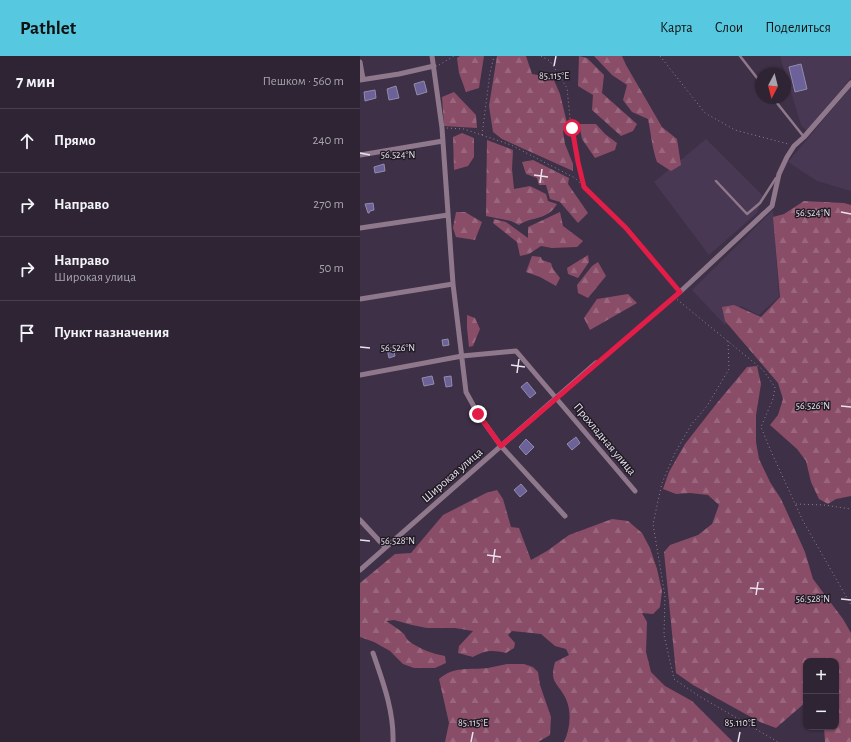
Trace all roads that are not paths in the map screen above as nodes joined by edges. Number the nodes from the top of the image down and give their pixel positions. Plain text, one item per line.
1 (432, 56) edge
2 (740, 56) edge
3 (360, 62) edge
4 (434, 66) junction
5 (755, 75) edge
6 (362, 79) edge
7 (851, 83) edge
8 (778, 104) edge
9 (804, 138) junction
10 (443, 141) junction
11 (360, 155) edge
12 (779, 174) junction
13 (716, 181) dead end
14 (448, 215) junction
15 (360, 228) edge
16 (453, 284) junction
17 (680, 292) road end
18 (360, 300) edge
19 (462, 356) junction
20 (596, 363) road end
21 (360, 375) edge
22 (556, 397) junction
23 (501, 446) junction
24 (636, 491) dead end
25 (565, 516) dead end
26 (360, 520) edge
27 (385, 547) junction
28 (360, 570) edge
29 (373, 653) dead end
30 (393, 742) edge

1 - 4 street, Широкая улица
2 - 5 lane
3 - 6 street
4 - 6 street
4 - 10 street, Широкая улица
7 - 9 street
8 - 9 lane
9 - 12 street
10 - 11 street
10 - 14 street, Широкая улица
12 - 13 lane
12 - 17 street
14 - 15 street
14 - 16 street, Широкая улица
16 - 18 street
16 - 19 street, Широкая улица
19 - 21 street
19 - 22 street, Прохладная улица
19 - 23 street, Широкая улица
20 - 22 street
22 - 23 street
22 - 24 street, Прохладная улица
23 - 25 street
23 - 27 street, Широкая улица
26 - 27 street
27 - 28 street, Широкая улица
29 - 30 street

